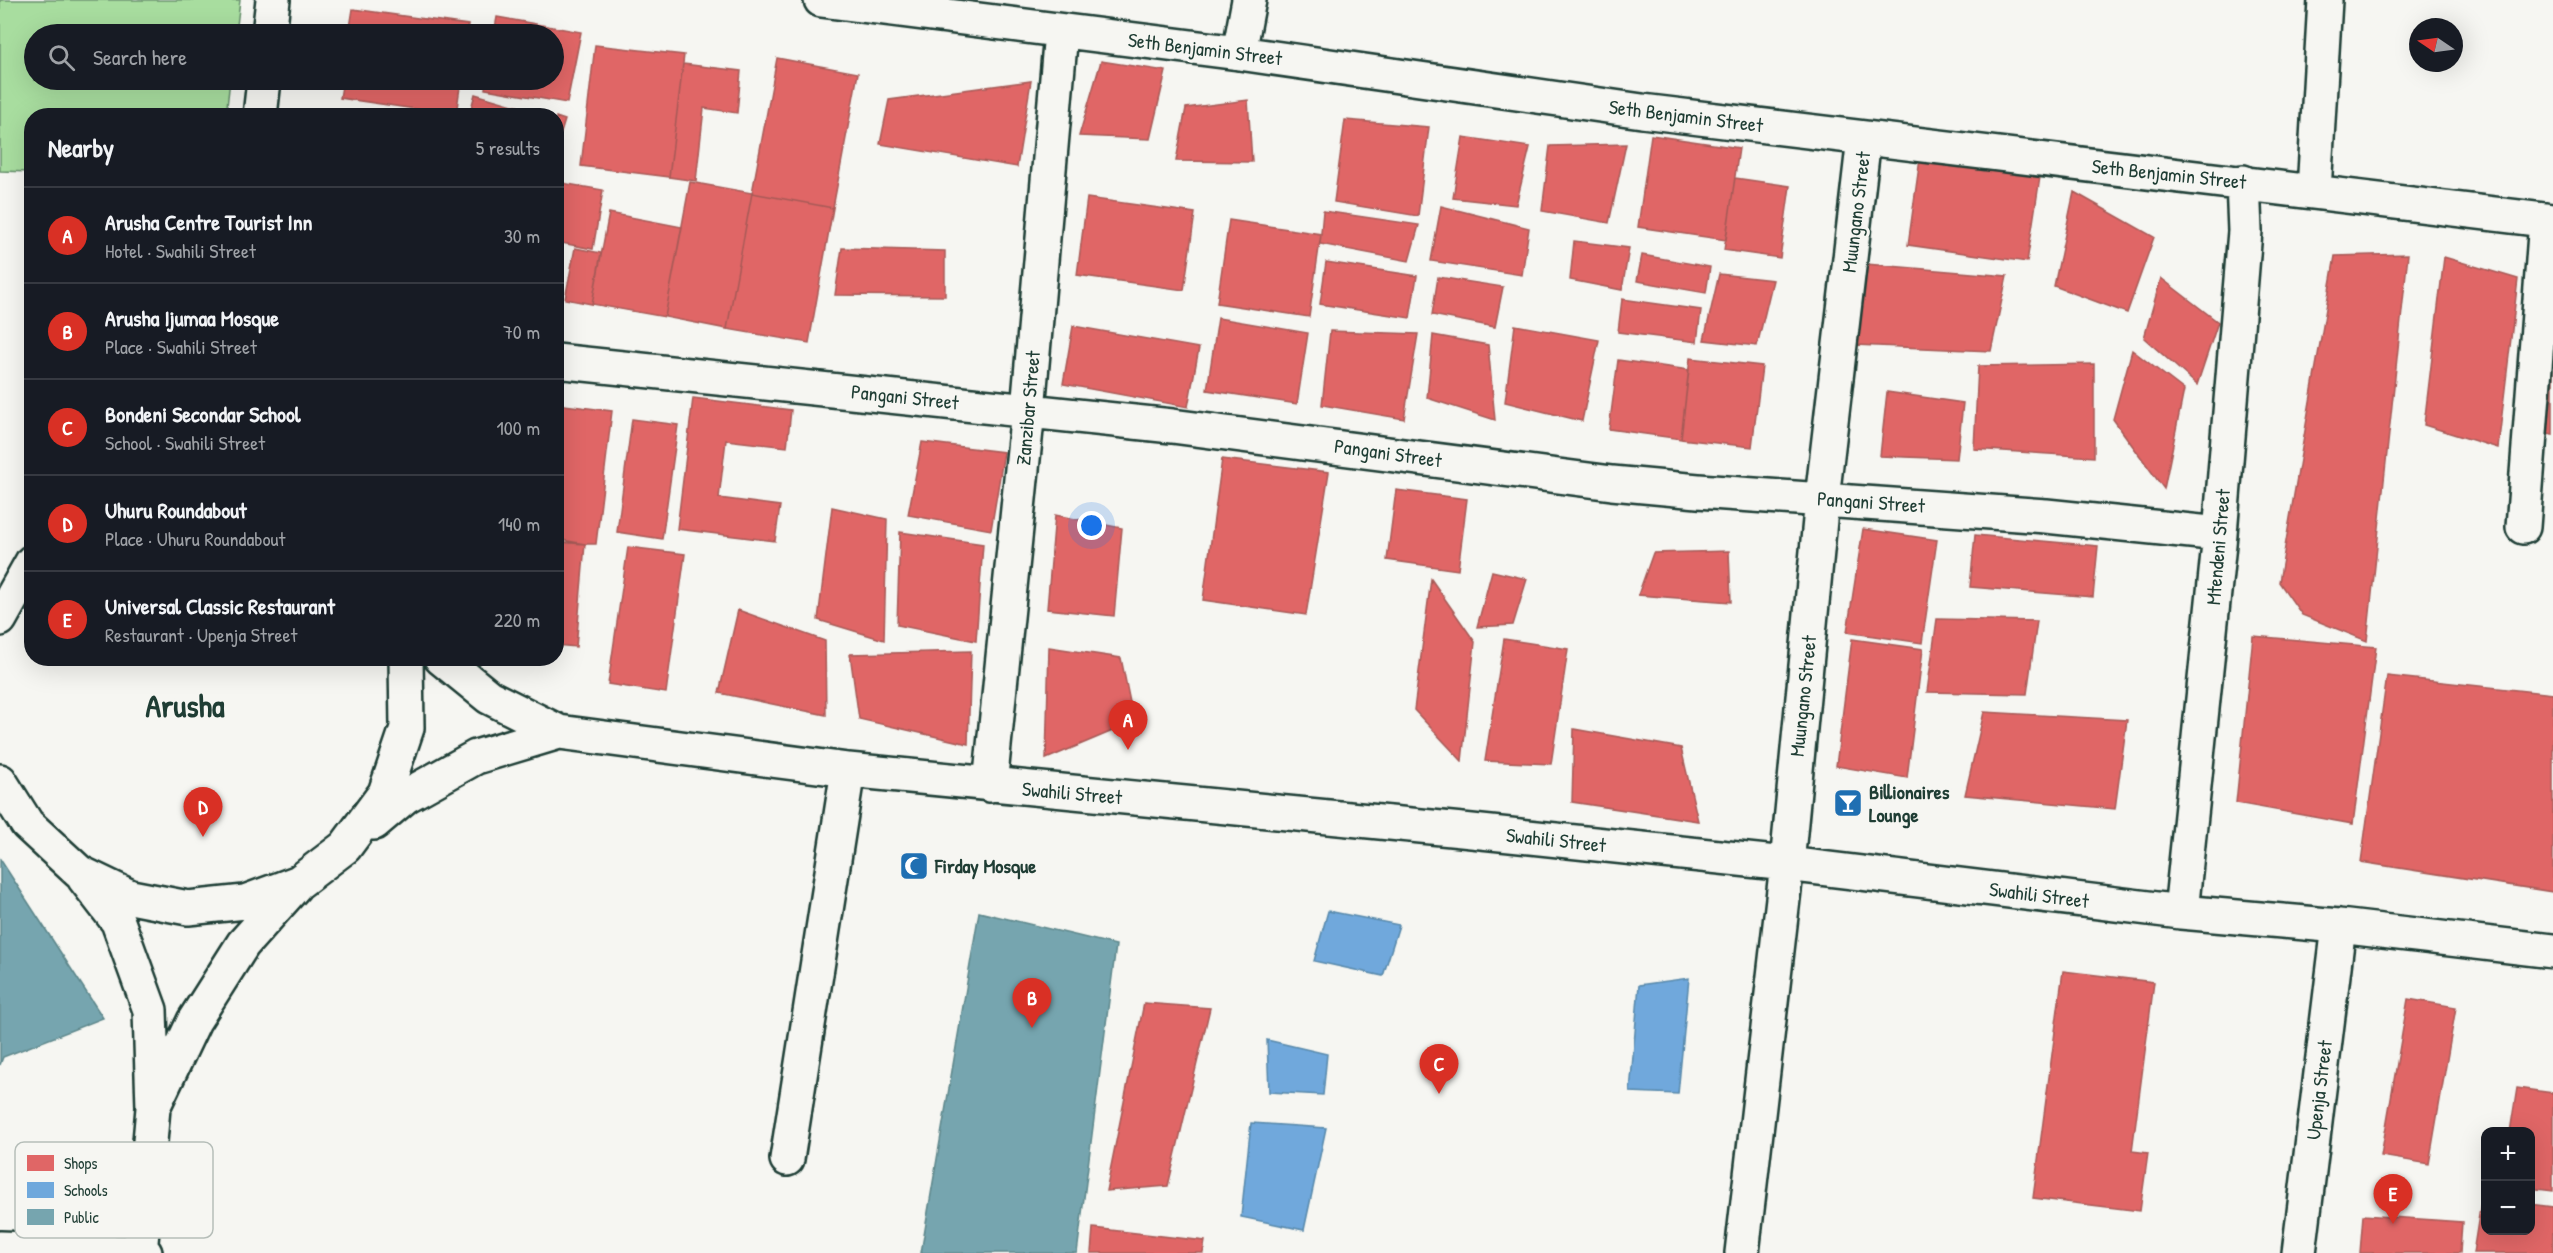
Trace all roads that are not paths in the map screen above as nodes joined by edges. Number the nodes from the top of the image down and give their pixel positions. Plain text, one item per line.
1 (273, 0) edge
2 (821, 0) edge
3 (1250, 0) edge
4 (2325, 0) edge
5 (270, 24) edge
6 (1061, 32) junction
7 (1239, 53) junction
8 (263, 90) edge
9 (261, 108) edge
10 (1864, 138) junction
11 (2243, 182) junction
12 (2314, 191) junction
13 (2549, 220) edge
14 (564, 362) edge
15 (1028, 410) junction
16 (1822, 499) junction
17 (2523, 527) dead end
18 (2220, 534) junction
19 (24, 565) edge
20 (0, 574) edge
21 (24, 576) edge
22 (0, 619) edge
23 (406, 666) edge
24 (451, 666) edge
25 (559, 732) junction
26 (848, 771) junction
27 (0, 781) edge
28 (990, 785) junction
29 (345, 847) junction
30 (1787, 864) junction
31 (79, 872) junction
32 (299, 882) junction
33 (2181, 912) junction
34 (2339, 926) junction
35 (2553, 951) edge
36 (153, 1108) junction
37 (150, 1142) edge
38 (787, 1159) dead end
39 (143, 1238) edge
40 (0, 1248) edge
41 (142, 1253) edge
42 (1742, 1253) edge
43 (2299, 1253) edge

1 - 5 street
2 - 6 street, Seth Benjamin Street
3 - 7 street
4 - 12 street
6 - 7 street, Seth Benjamin Street
6 - 15 street, Zanzibar Street
7 - 10 street, Seth Benjamin Street
8 - 9 street
10 - 11 street, Seth Benjamin Street
10 - 16 street, Muungano Street
11 - 12 street, Seth Benjamin Street
11 - 18 street, Mtendeni Street
12 - 13 street, Seth Benjamin Street
13 - 17 street
14 - 15 street, Pangani Street
15 - 16 street, Pangani Street
15 - 28 street, Zanzibar Street
16 - 18 street, Pangani Street
16 - 30 street, Muungano Street
18 - 33 street, Mtendeni Street
19 - 20 street
21 - 22 street
23 - 29 street
24 - 25 street, Swahili Street
25 - 26 street, Swahili Street
25 - 29 street, Swahili Street
26 - 28 street, Swahili Street
26 - 38 street
27 - 31 street
28 - 30 street, Swahili Street
29 - 32 street
30 - 33 street, Swahili Street
30 - 42 street, Muungano Street
31 - 32 street
31 - 36 street
32 - 36 street
33 - 34 street, Swahili Street
34 - 35 street, Swahili Street
34 - 43 street, Upenja Street
36 - 37 street
39 - 41 street
40 - 41 street

